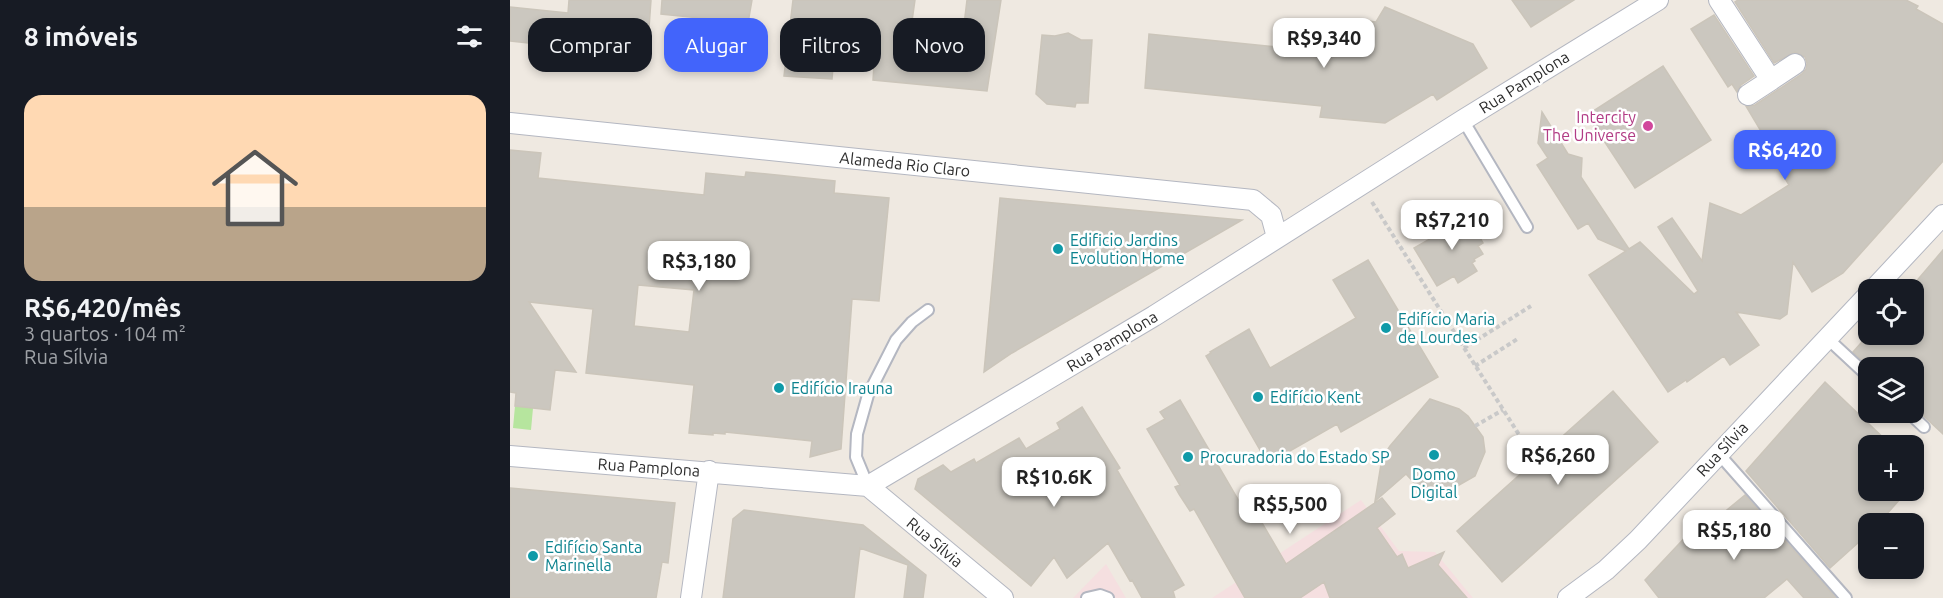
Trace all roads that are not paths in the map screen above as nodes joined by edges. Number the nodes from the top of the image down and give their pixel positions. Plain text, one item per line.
1 (1658, 0) edge
2 (1719, 0) edge
3 (1795, 64) dead end
4 (1771, 80) junction
5 (1748, 95) dead end
6 (1463, 120) junction
7 (510, 123) edge
8 (1943, 215) edge
9 (1527, 227) dead end
10 (1277, 237) junction
11 (1883, 279) edge
12 (1858, 306) edge
13 (928, 310) dead end
14 (1827, 338) junction
15 (1858, 367) edge
16 (1920, 423) edge
17 (1924, 427) dead end
18 (1718, 453) junction
19 (510, 456) edge
20 (709, 471) junction
21 (868, 486) junction
22 (691, 598) edge
23 (1003, 598) edge
24 (1087, 598) edge
25 (1108, 598) edge
26 (1568, 598) edge
27 (1846, 598) edge

1 - 6 street, Rua Pamplona
2 - 4 street
3 - 4 street
4 - 5 street
6 - 9 lane
6 - 10 street, Rua Pamplona
7 - 10 street, Alameda Rio Claro
8 - 11 street
10 - 21 street, Rua Pamplona
12 - 14 street, Rua Sílvia
13 - 21 lane
14 - 15 lane
14 - 18 street, Rua Sílvia
16 - 17 lane
18 - 26 street, Rua Sílvia
18 - 27 lane
19 - 20 street, Rua Pamplona
20 - 21 street, Rua Pamplona
20 - 22 street
21 - 23 street, Rua Sílvia
24 - 25 lane

